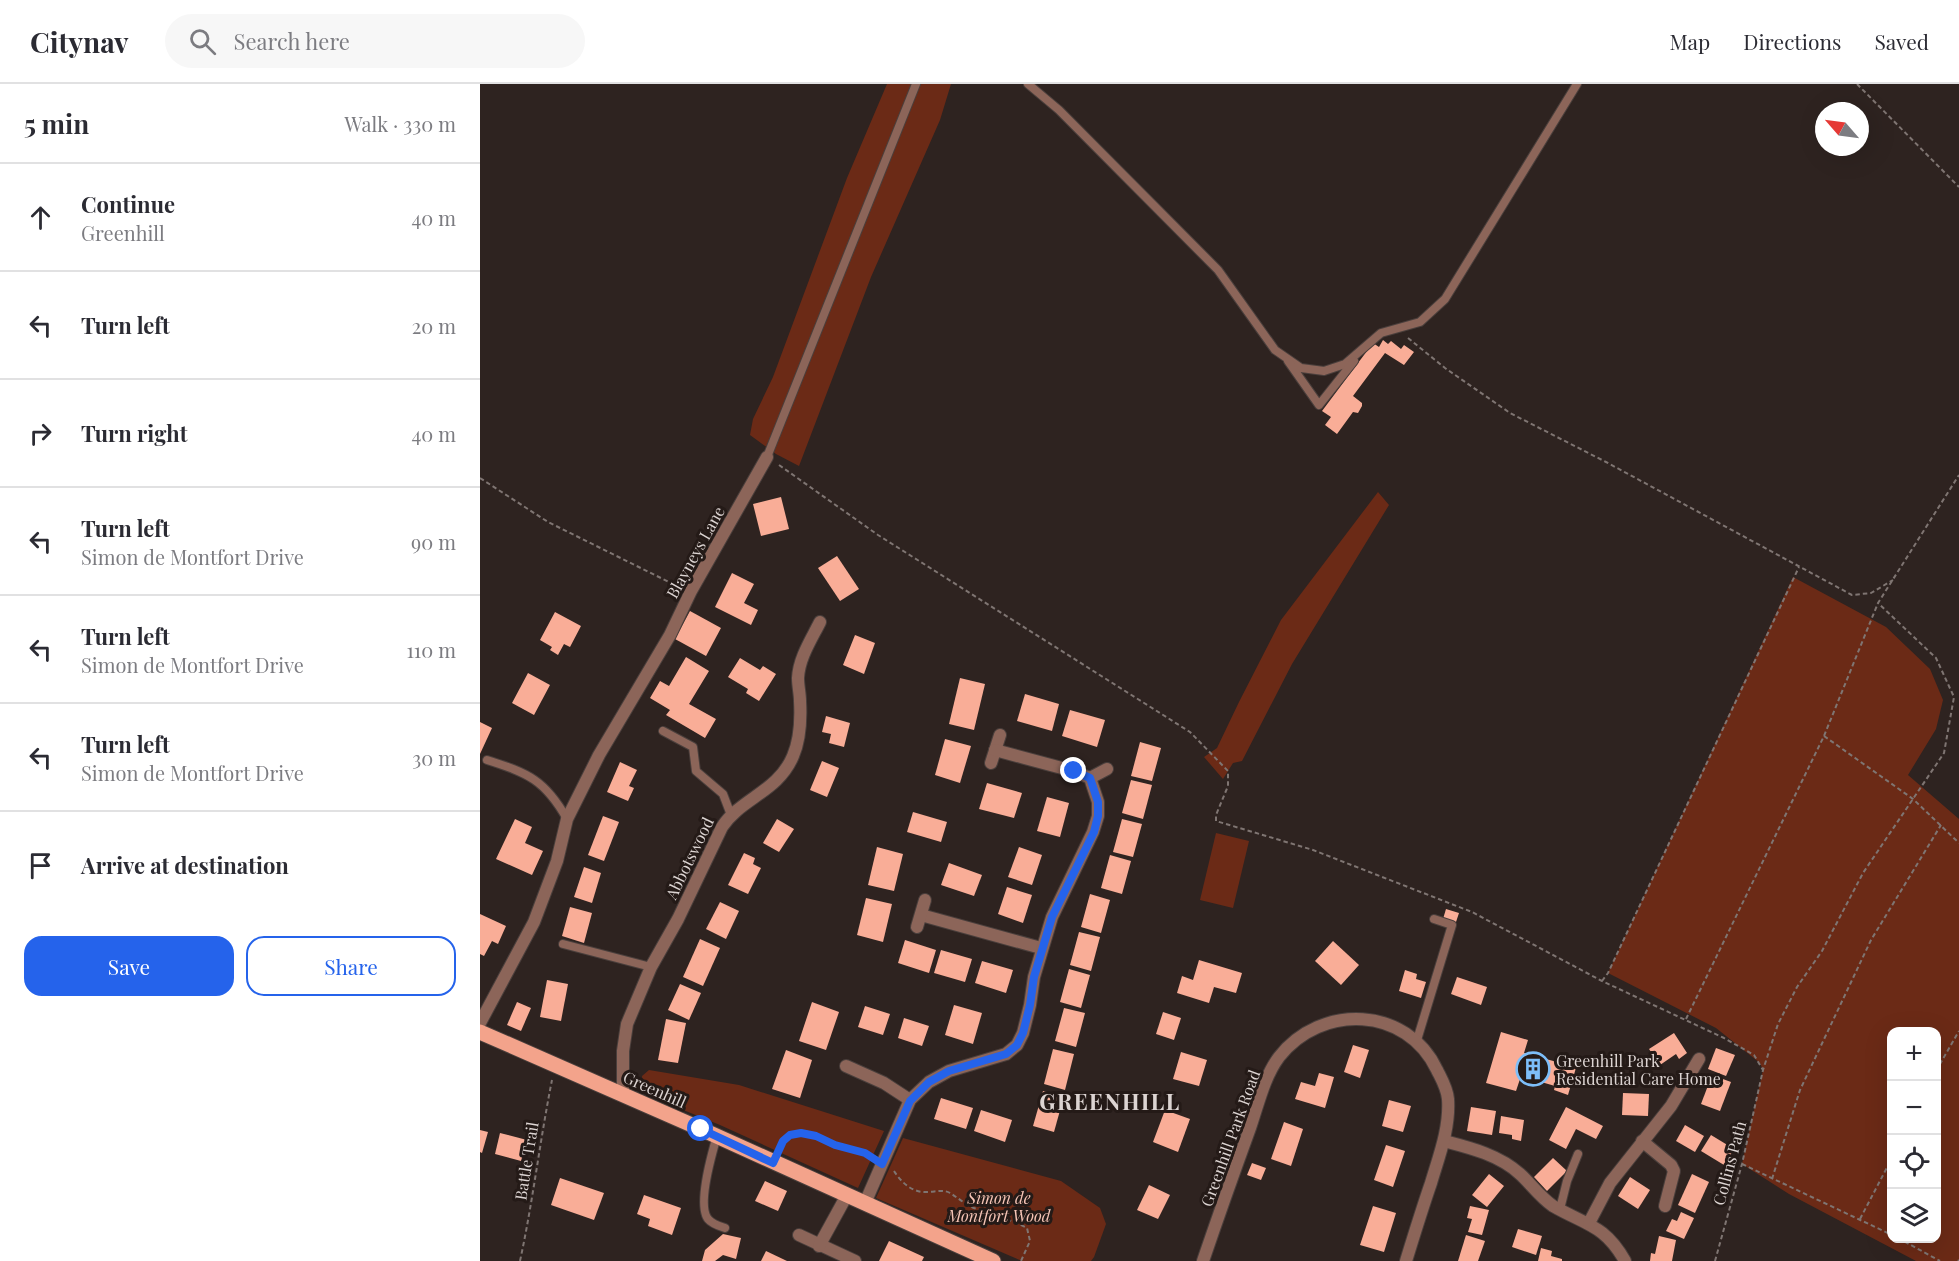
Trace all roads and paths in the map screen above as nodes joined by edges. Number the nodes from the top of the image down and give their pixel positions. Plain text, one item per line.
1 (916, 84) edge
2 (1028, 84) edge
3 (1577, 84) edge
4 (1857, 84) edge
5 (1959, 187) edge
6 (1396, 329) junction
7 (1367, 344) junction
8 (1284, 356) junction
9 (767, 457) junction
10 (1959, 475) edge
11 (480, 478) edge
12 (1799, 567) junction
13 (1893, 580) junction
14 (691, 591) junction
15 (1878, 603) junction
16 (820, 622) dead end
17 (663, 731) dead end
18 (1000, 735) dead end
19 (1824, 736) junction
20 (995, 750) junction
21 (487, 760) dead end
22 (991, 763) dead end
23 (1107, 769) dead end
24 (1090, 778) junction
25 (1913, 799) junction
26 (731, 814) junction
27 (567, 819) junction
28 (1941, 825) junction
29 (1959, 843) edge
30 (925, 900) dead end
31 (1434, 919) dead end
32 (563, 944) dead end
33 (1041, 948) junction
34 (651, 967) junction
35 (1602, 981) junction
36 (1686, 1019) junction
37 (480, 1023) edge
38 (1959, 1031) edge
39 (480, 1032) edge
40 (1417, 1040) junction
41 (1699, 1059) dead end
42 (1941, 1062) edge
43 (555, 1065) junction
44 (846, 1066) dead end
45 (1763, 1070) junction
46 (622, 1094) junction
47 (910, 1101) junction
48 (717, 1136) junction
49 (1444, 1141) junction
50 (1642, 1141) junction
51 (1578, 1154) dead end
52 (773, 1163) junction
53 (882, 1164) junction
54 (1742, 1164) junction
55 (1887, 1168) edge
56 (1772, 1179) junction
57 (847, 1195) junction
58 (865, 1203) junction
59 (1665, 1206) dead end
60 (1560, 1209) junction
61 (1860, 1219) junction
62 (1589, 1223) junction
63 (725, 1228) dead end
64 (1887, 1232) edge
65 (799, 1235) dead end
66 (1906, 1243) edge
67 (819, 1246) junction
68 (520, 1261) edge
69 (855, 1261) edge
70 (993, 1261) edge
71 (1021, 1261) edge
72 (1203, 1261) edge
73 (1406, 1261) edge
74 (1625, 1261) edge
75 (1715, 1261) edge
76 (1940, 1261) edge

1 - 9 lane, Blayneys Lane
2 - 8 lane
3 - 6 lane
4 - 5 path
6 - 7 lane
6 - 12 path
7 - 8 lane
7 - 8 lane
9 - 14 street, Blayneys Lane
9 - 35 path
10 - 13 path
11 - 14 path
12 - 13 path
12 - 35 path
13 - 15 path
14 - 27 street, Blayneys Lane
15 - 19 path
15 - 25 path, Collins Path
16 - 26 street, Abbotswood
17 - 26 lane
18 - 20 street
19 - 25 path
19 - 36 path
20 - 22 street
20 - 24 street
21 - 27 lane
23 - 24 street
24 - 33 street
25 - 28 path
25 - 45 path, Collins Path
26 - 34 street, Abbotswood
27 - 37 street, Blayneys Lane
28 - 29 path
28 - 56 path
30 - 33 street
31 - 40 lane
32 - 34 lane
33 - 47 street
34 - 46 street, Abbotswood
35 - 36 path
36 - 45 path
38 - 42 path
39 - 43 main road, Greenhill
40 - 49 street, Greenhill Park Road
40 - 72 street, Greenhill Park Road
41 - 50 street
43 - 46 main road, Greenhill
43 - 68 path, Battle Trail
44 - 47 street
45 - 54 path, Collins Path
46 - 48 main road, Greenhill
47 - 53 street
48 - 52 main road, Greenhill
48 - 63 lane
49 - 60 street
49 - 73 street, Greenhill Park Road
50 - 59 street
50 - 62 street
51 - 60 lane
52 - 53 path
52 - 57 main road, Greenhill
53 - 58 street
53 - 71 path
54 - 56 path
54 - 75 path, Collins Path
55 - 61 path
56 - 61 path
57 - 58 main road, Greenhill
57 - 67 street
58 - 70 main road, Greenhill
60 - 62 street
61 - 64 path
62 - 74 street
65 - 67 street
66 - 76 path
67 - 69 street

